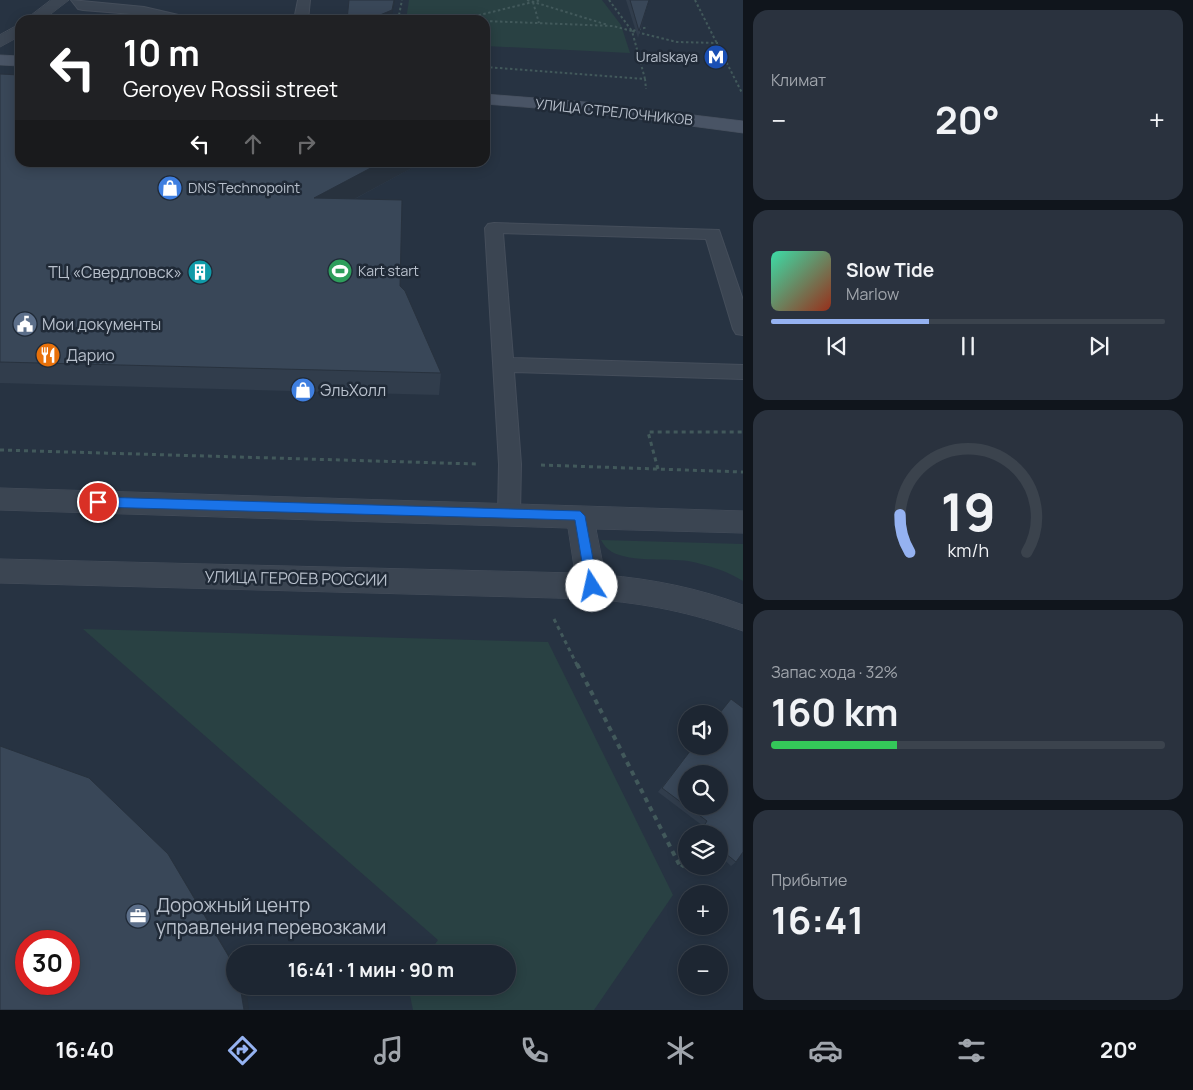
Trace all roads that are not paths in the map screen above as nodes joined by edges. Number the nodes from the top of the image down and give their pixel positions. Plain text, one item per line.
1 (62, 0) edge
2 (77, 0) edge
3 (304, 0) edge
4 (40, 15) edge
5 (161, 15) edge
6 (302, 15) edge
7 (15, 32) edge
8 (0, 42) edge
9 (0, 60) edge
10 (15, 61) edge
11 (490, 99) edge
12 (743, 127) edge
13 (743, 329) edge
14 (503, 365) junction
15 (743, 372) edge
16 (0, 499) edge
17 (509, 514) junction
18 (580, 516) junction
19 (743, 522) edge
20 (0, 571) edge
21 (592, 586) junction
22 (743, 618) edge

1 - 4 street
2 - 5 lane
3 - 6 lane
7 - 8 street
9 - 10 main road
11 - 12 main road, УЛИЦА СТРЕЛОЧНИКОВ
13 - 14 lane
14 - 15 lane
14 - 17 lane
16 - 17 street
17 - 18 street
18 - 19 street
18 - 21 street
20 - 21 street, УЛИЦА ГЕРОЕВ РОССИИ
21 - 22 street, УЛИЦА ГЕРОЕВ РОССИИ

